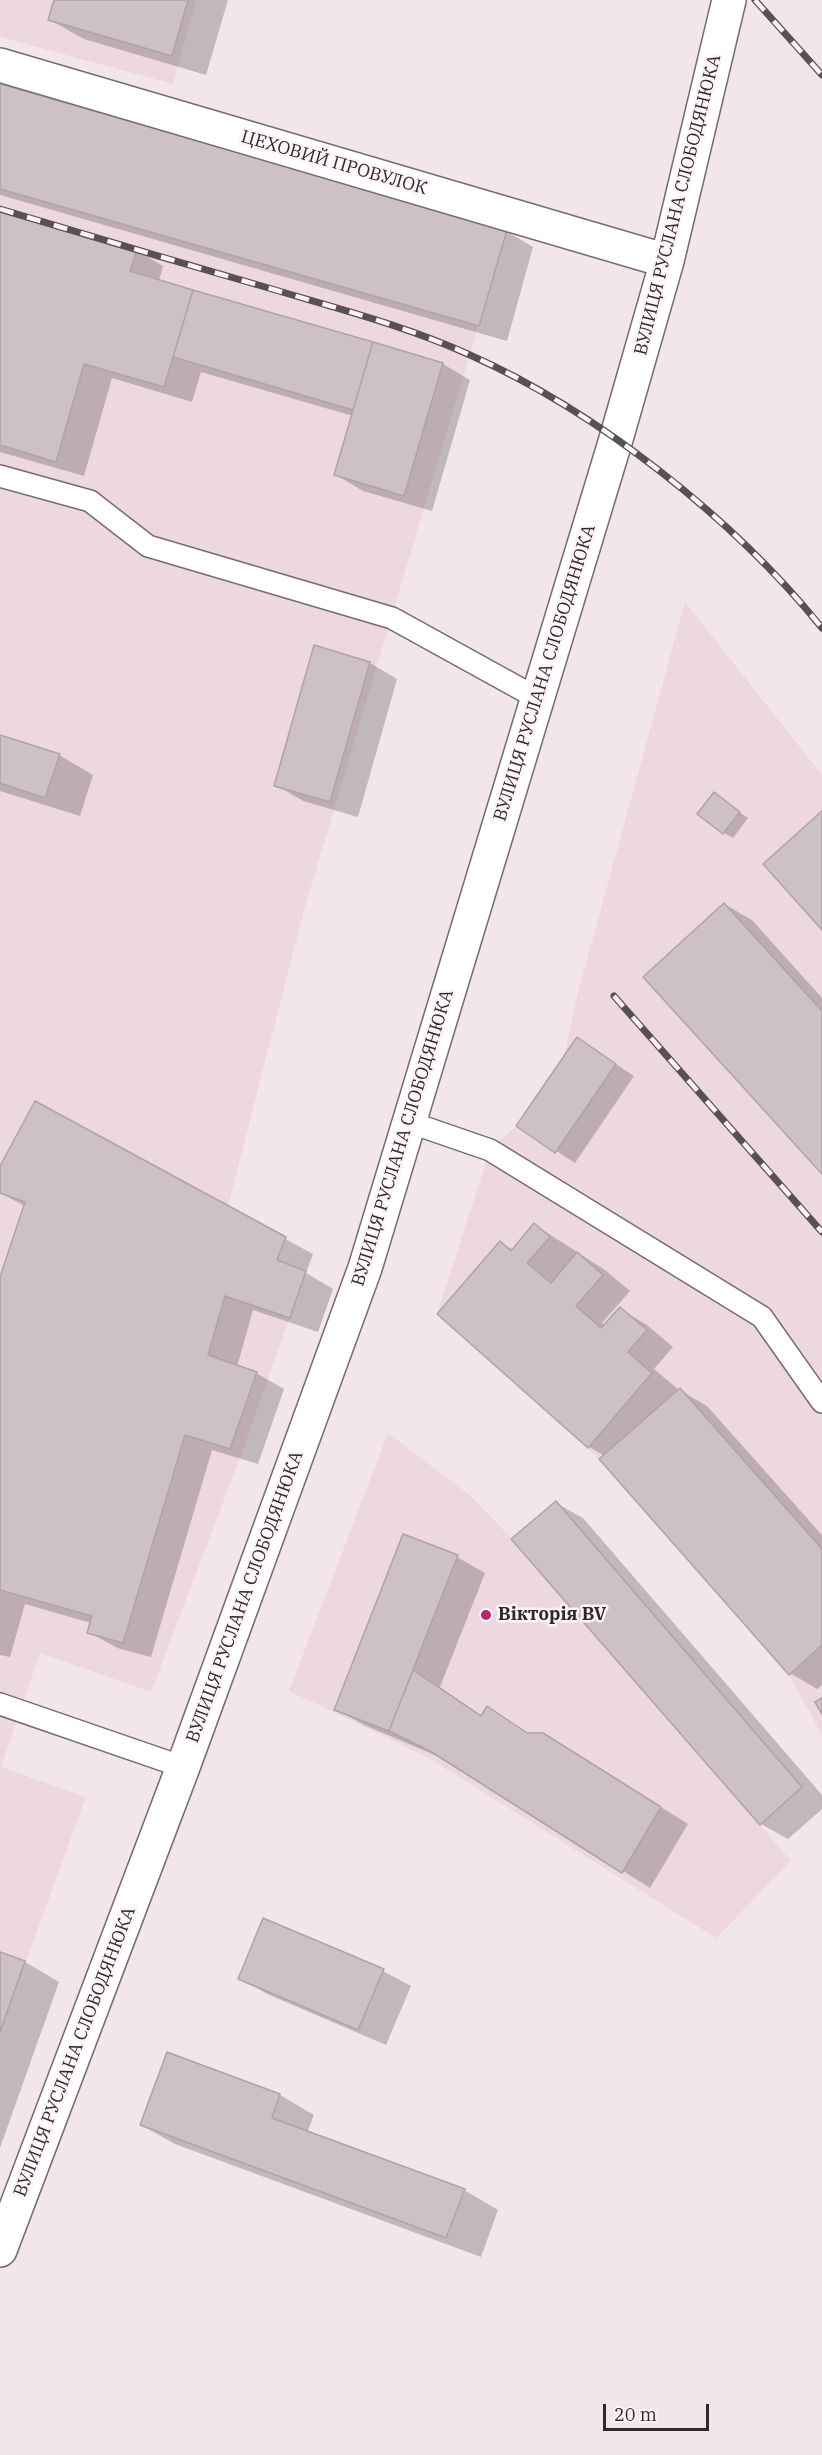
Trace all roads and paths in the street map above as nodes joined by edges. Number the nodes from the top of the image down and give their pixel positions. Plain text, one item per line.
1 (729, 0) edge
2 (0, 65) edge
3 (667, 261) junction
4 (0, 476) edge
5 (537, 699) junction
6 (409, 1122) junction
7 (822, 1402) edge
8 (0, 1704) edge
9 (183, 1767) junction
10 (0, 2250) edge

1 - 3 street, ВУЛИЦЯ РУСЛАНА СЛОБОДЯНЮКА
2 - 3 street, ЦЕХОВИЙ ПРОВУЛОК
3 - 5 street, ВУЛИЦЯ РУСЛАНА СЛОБОДЯНЮКА
4 - 5 lane
5 - 6 street, ВУЛИЦЯ РУСЛАНА СЛОБОДЯНЮКА
6 - 7 lane
6 - 9 street, ВУЛИЦЯ РУСЛАНА СЛОБОДЯНЮКА
8 - 9 lane
9 - 10 street, ВУЛИЦЯ РУСЛАНА СЛОБОДЯНЮКА

